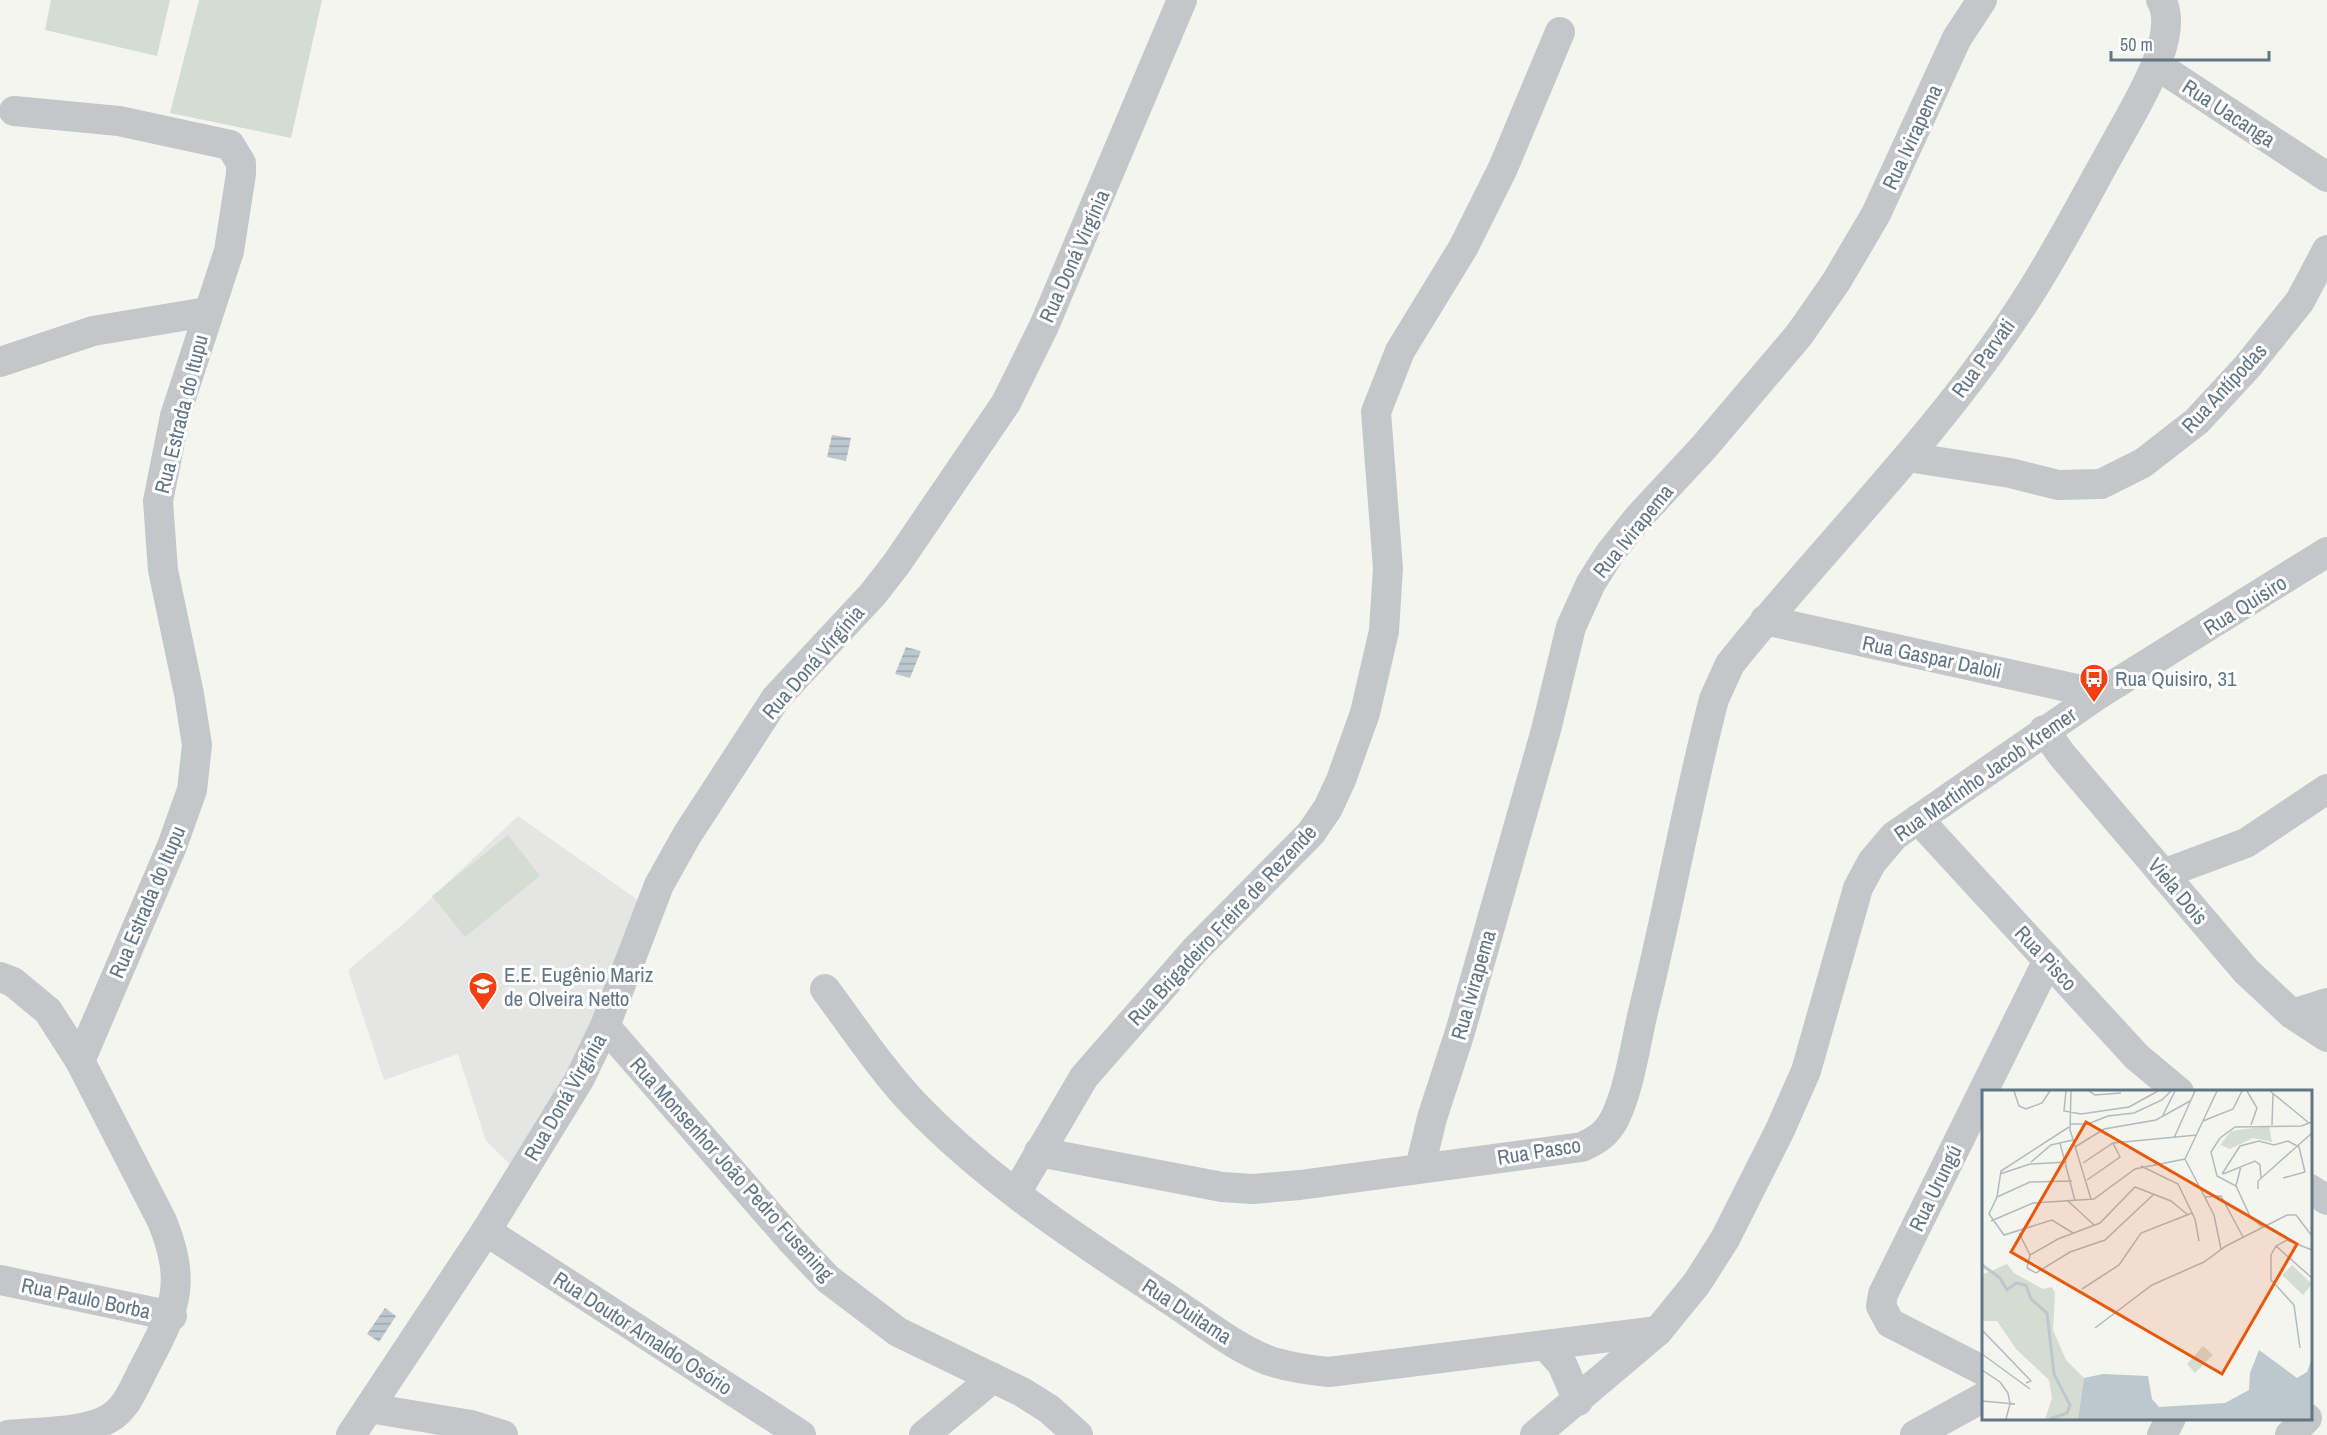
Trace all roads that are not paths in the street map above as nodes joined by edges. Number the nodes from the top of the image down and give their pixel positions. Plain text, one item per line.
1 (1182, 0) edge
2 (1982, 0) edge
3 (2161, 0) edge
4 (1560, 32) dead end
5 (2158, 66) junction
6 (14, 111) dead end
7 (2327, 177) edge
8 (2327, 250) edge
9 (207, 312) junction
10 (0, 362) edge
11 (1908, 457) junction
12 (2327, 552) edge
13 (1765, 620) junction
14 (2163, 656) joint
15 (2099, 694) junction
16 (2044, 730) junction
17 (2327, 789) edge
18 (1918, 819) junction
19 (2163, 874) junction
20 (2048, 960) junction
21 (0, 977) edge
22 (825, 989) dead end
23 (2327, 1003) edge
24 (2292, 1014) junction
25 (605, 1026) junction
26 (2327, 1037) edge
27 (80, 1060) junction
28 (2164, 1087) edge
29 (1984, 1090) edge
30 (1982, 1094) edge
31 (1039, 1152) junction
32 (1420, 1168) junction
33 (2312, 1190) edge
34 (1016, 1193) junction
35 (2327, 1200) edge
36 (486, 1231) junction
37 (0, 1280) edge
38 (172, 1316) junction
39 (1658, 1331) junction
40 (1545, 1345) junction
41 (1982, 1370) edge
42 (993, 1378) junction
43 (1982, 1398) edge
44 (1578, 1401) junction
45 (2327, 1403) edge
46 (369, 1408) junction
47 (2312, 1414) edge
48 (2170, 1420) edge
49 (2306, 1420) edge
50 (8, 1435) edge
51 (351, 1435) edge
52 (503, 1435) edge
53 (801, 1435) edge
54 (924, 1435) edge
55 (1078, 1435) edge
56 (1535, 1435) edge
57 (1915, 1435) edge
58 (2162, 1435) edge
59 (2290, 1435) edge

1 - 25 street, Rua Doná Virgínia
2 - 32 street, Rua Ivirapema
3 - 5 street
4 - 31 street, Rua Brigadeiro Freire de Rezende
5 - 7 street, Rua Uacanga
5 - 11 street, Rua Parvati
6 - 9 street, Rua Estrada do Itupu
8 - 11 street, Rua Antípodas
9 - 10 street
9 - 27 street, Rua Estrada do Itupu
11 - 13 street, Rua Parvati
12 - 14 street, Rua Quisiro
13 - 15 street, Rua Gaspar Daloli
13 - 32 street, Rua Pasco
14 - 15 street, Rua Martinho Jacob Kremer
15 - 16 street, Rua Martinho Jacob Kremer
16 - 18 street, Rua Martinho Jacob Kremer
16 - 19 street, Viela Dois
17 - 19 street
18 - 20 street, Rua Pisco
18 - 39 street, Rua Martinho Jacob Kremer
19 - 24 street, Viela Dois
20 - 28 street, Rua Pisco
20 - 29 street, Rua Urungú
21 - 27 street
22 - 34 street, Rua Duitama
23 - 24 street
24 - 26 street, Viela Dois
25 - 36 street, Rua Doná Virgínia
25 - 42 street, Rua Monsenhor João Pedro Fusening
27 - 38 street
30 - 41 street, Rua Urungú
31 - 32 street, Rua Pasco
31 - 34 street, Rua Brigadeiro Freire de Rezende
33 - 35 street
34 - 40 street, Rua Duitama
36 - 46 street, Rua Doná Virgínia
36 - 53 street, Rua Doutor Arnaldo Osório
37 - 38 street, Rua Paulo Borba
38 - 50 street
39 - 40 street, Rua Duitama
39 - 44 street, Rua Martinho Jacob Kremer
40 - 44 street
42 - 54 street
42 - 55 street, Rua Monsenhor João Pedro Fusening
43 - 57 street
44 - 56 street, Rua Martinho Jacob Kremer
45 - 47 street
46 - 51 street, Rua Doná Virgínia
46 - 52 street
48 - 58 street
49 - 59 street

